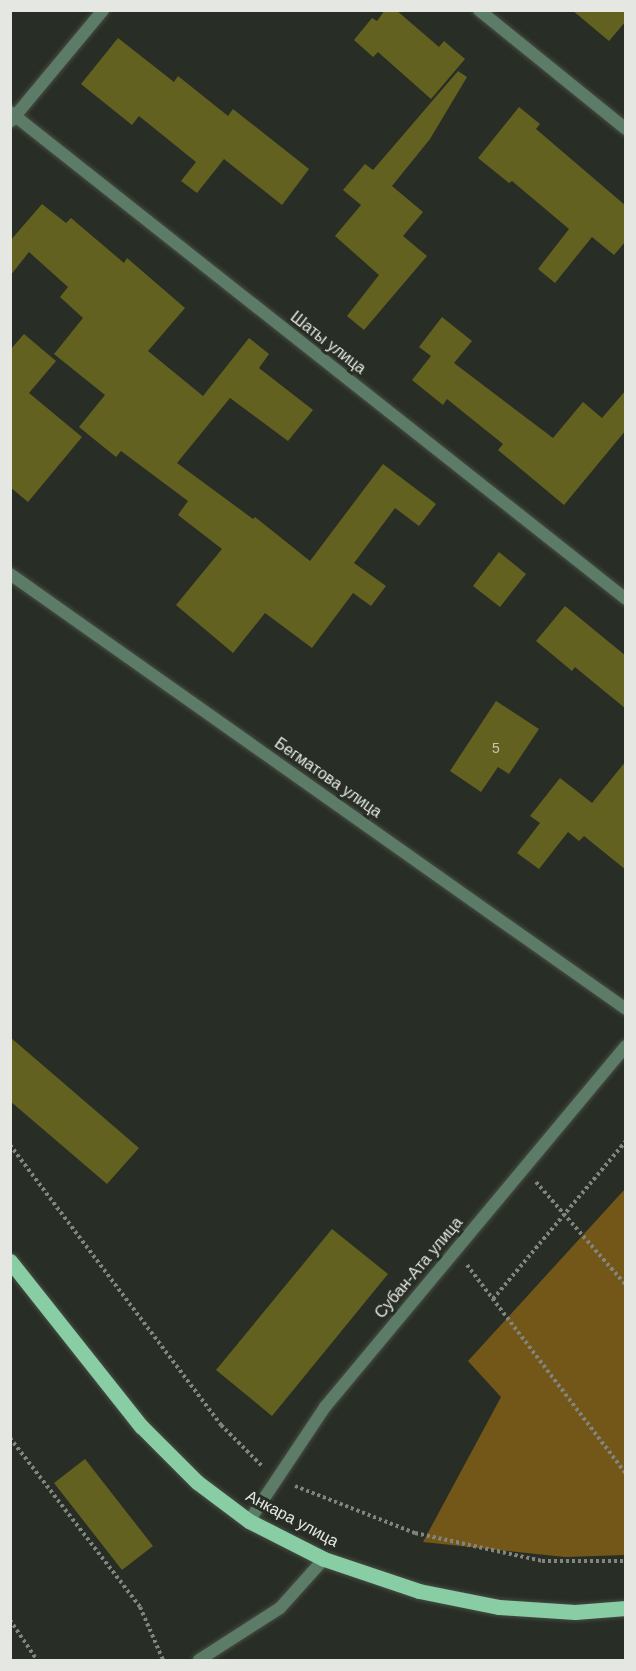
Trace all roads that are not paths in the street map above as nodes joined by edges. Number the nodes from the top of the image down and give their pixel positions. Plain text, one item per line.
1 (103, 10) edge
2 (479, 10) edge
3 (12, 117) edge
4 (626, 129) edge
5 (10, 574) edge
6 (626, 599) edge
7 (626, 1009) edge
8 (626, 1046) edge
9 (10, 1261) edge
10 (249, 1521) junction
11 (324, 1559) junction
12 (626, 1608) edge
13 (199, 1660) edge

1 - 3 street
2 - 4 street
3 - 6 street, Шаты улица
5 - 7 street, Бегматова улица
8 - 10 street, Субан-Ата улица
9 - 10 main road, Анкара улица
10 - 11 main road, Анкара улица
11 - 12 main road, Анкара улица
11 - 13 street

